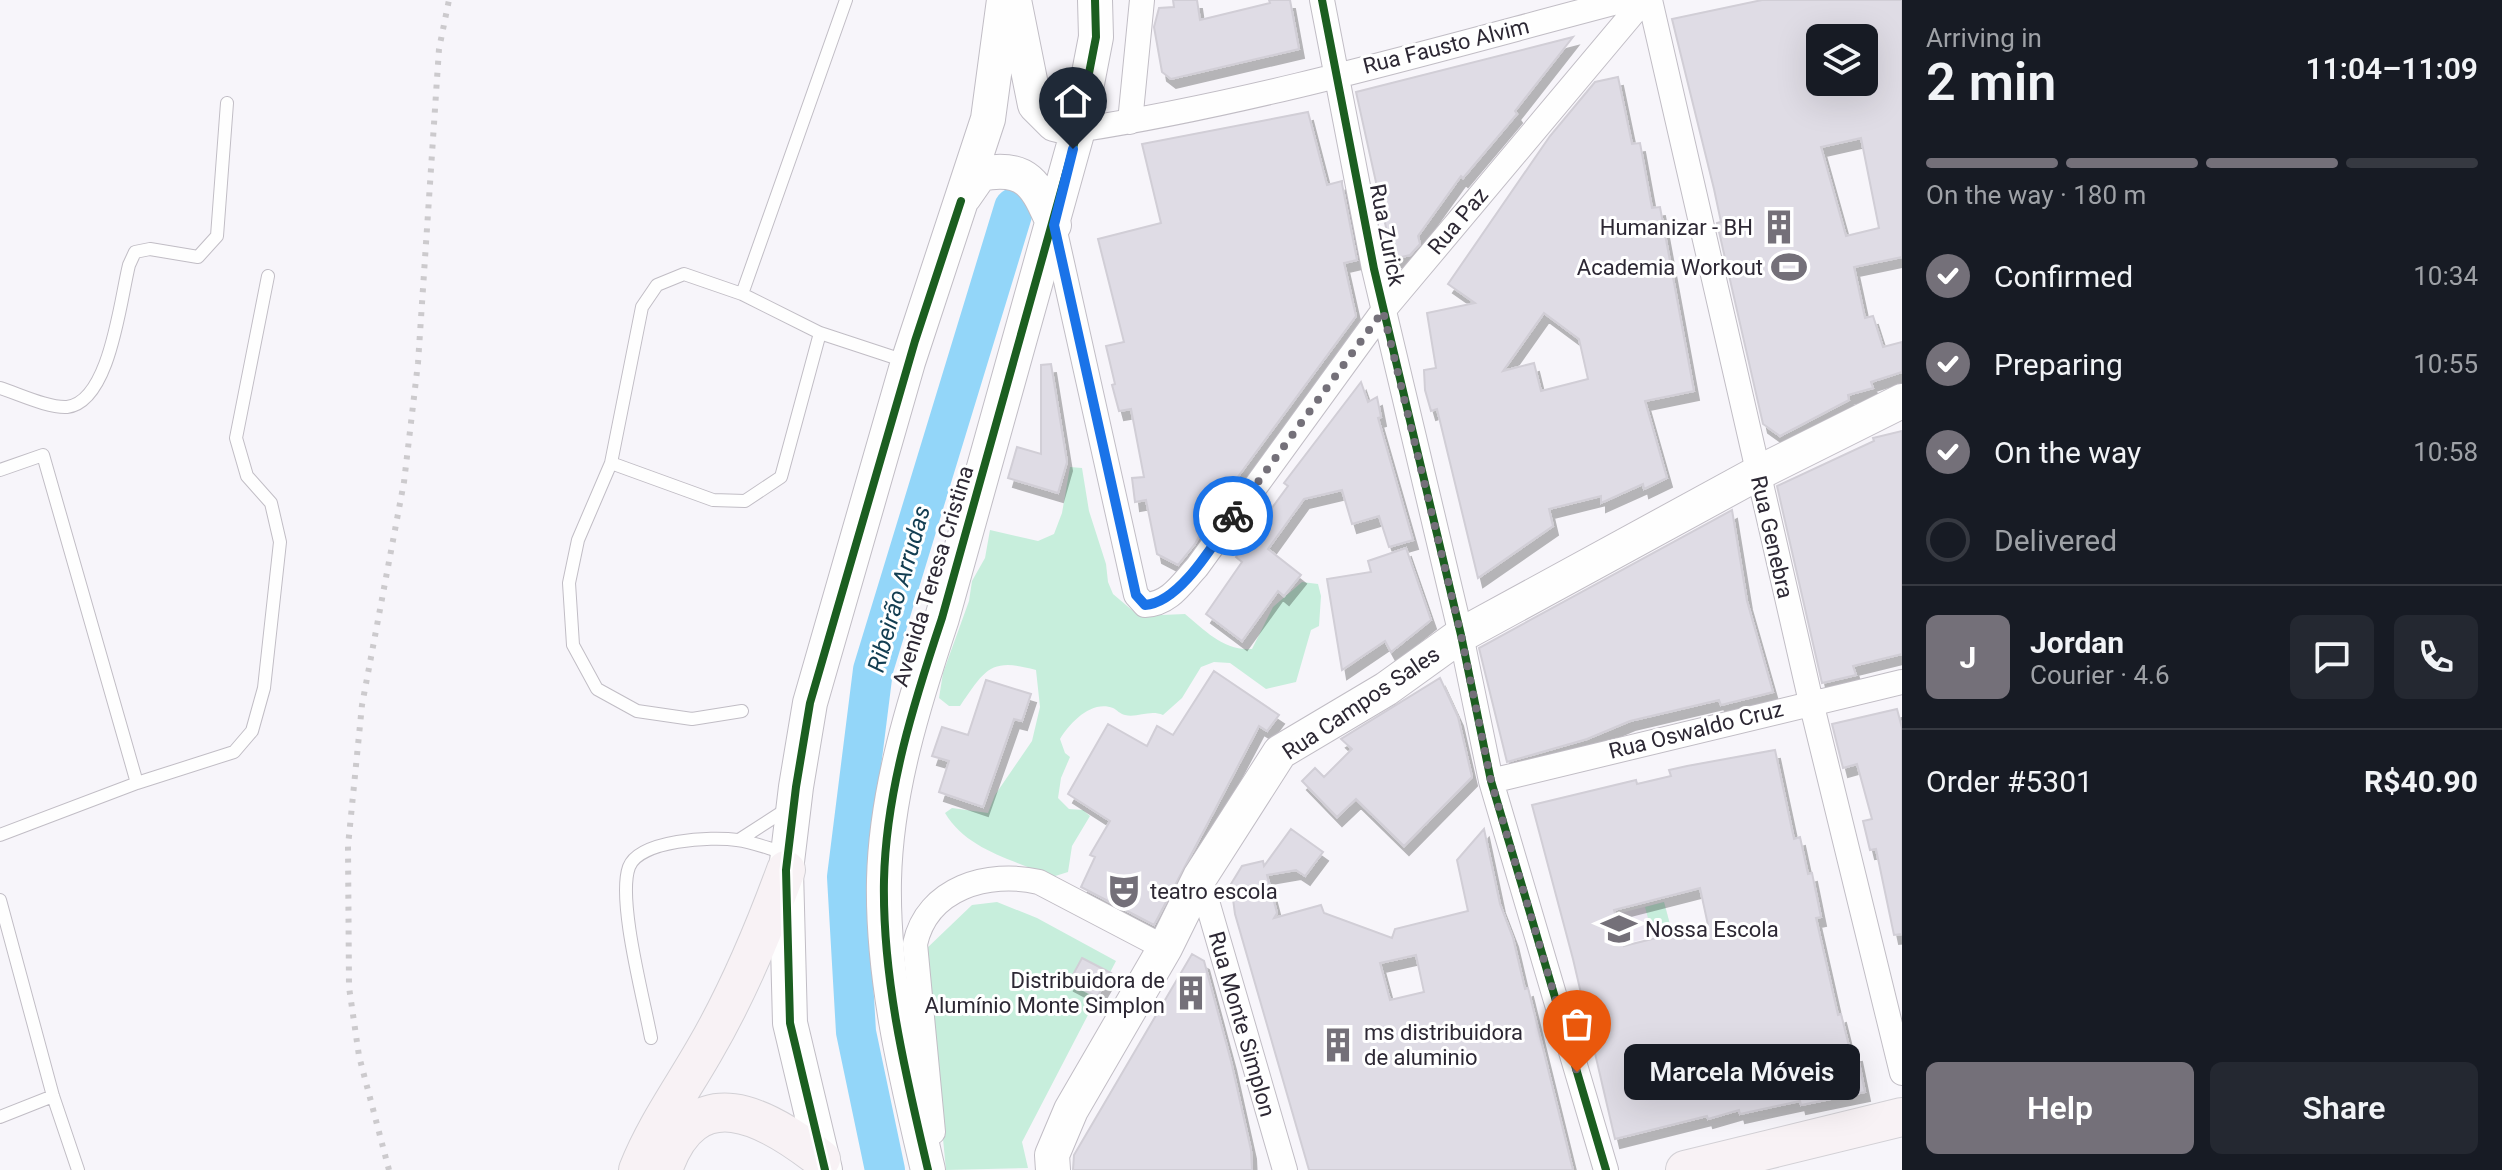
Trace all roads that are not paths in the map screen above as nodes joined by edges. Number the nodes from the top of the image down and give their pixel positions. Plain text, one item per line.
1 (846, 0) edge
2 (1004, 0) edge
3 (1014, 0) edge
4 (1095, 0) edge
5 (1142, 0) edge
6 (1322, 0) edge
7 (1625, 0) edge
8 (1644, 0) edge
9 (1650, 0) edge
10 (1028, 74) junction
11 (1339, 74) junction
12 (1085, 94) junction
13 (227, 103) dead end
14 (1130, 122) junction
15 (1078, 130) junction
16 (961, 201) junction
17 (1054, 225) junction
18 (268, 276) dead end
19 (742, 294) junction
20 (1383, 311) junction
21 (820, 333) junction
22 (908, 362) junction
23 (0, 388) edge
24 (1902, 401) edge
25 (611, 463) junction
26 (0, 470) edge
27 (1758, 473) junction
28 (1461, 635) junction
29 (1902, 682) edge
30 (1811, 702) junction
31 (742, 711) dead end
32 (1491, 781) junction
33 (137, 783) junction
34 (793, 805) junction
35 (0, 835) edge
36 (739, 840) junction
37 (787, 862) junction
38 (1200, 877) junction
39 (0, 900) edge
40 (1165, 948) junction
41 (651, 1038) dead end
42 (1902, 1073) edge
43 (53, 1096) junction
44 (0, 1117) edge
45 (1902, 1117) edge
46 (823, 1164) edge
47 (78, 1170) edge
48 (638, 1170) edge
49 (663, 1170) edge
50 (928, 1170) edge
51 (937, 1170) edge
52 (1053, 1170) edge
53 (1285, 1170) edge
54 (1606, 1170) edge
55 (1685, 1170) edge

1 - 19 lane
2 - 16 main road
3 - 10 main road
4 - 12 main road, Avenida Teresa Cristina
5 - 14 street
6 - 11 street, Rua Zurick
7 - 11 street, Rua Fausto Alvim
8 - 20 street, Rua Paz
9 - 27 street, Rua Genebra
10 - 12 main road
10 - 15 main road
11 - 14 street, Rua Fausto Alvim
11 - 20 street, Rua Zurick
12 - 15 main road, Avenida Teresa Cristina
13 - 23 lane
14 - 15 street, Rua Fausto Alvim
15 - 17 main road, Avenida Teresa Cristina
16 - 17 main road
16 - 22 main road
17 - 20 street, Rua Paz
17 - 50 main road, Avenida Teresa Cristina
18 - 33 lane
19 - 21 lane
19 - 25 lane
20 - 28 street, Rua Zurick
21 - 22 lane
21 - 25 lane
22 - 34 main road
24 - 27 main road, Rua Campos Sales
25 - 31 lane
26 - 33 lane
27 - 28 main road, Rua Campos Sales
27 - 30 street, Rua Genebra
28 - 32 street, Rua Zurick
28 - 38 main road, Rua Campos Sales
29 - 30 street, Rua Oswaldo Cruz
30 - 32 street, Rua Oswaldo Cruz
30 - 42 street, Rua Genebra
32 - 54 street, Rua Zurick
33 - 35 lane
34 - 36 lane
34 - 37 main road
36 - 37 lane
36 - 41 lane
37 - 46 main road
37 - 48 main road
38 - 40 main road, Rua Campos Sales
38 - 53 street, Rua Monte Simplon
39 - 43 lane
40 - 51 street
40 - 52 main road, Rua Campos Sales
43 - 44 lane
43 - 47 lane
45 - 55 main road
46 - 49 main road

